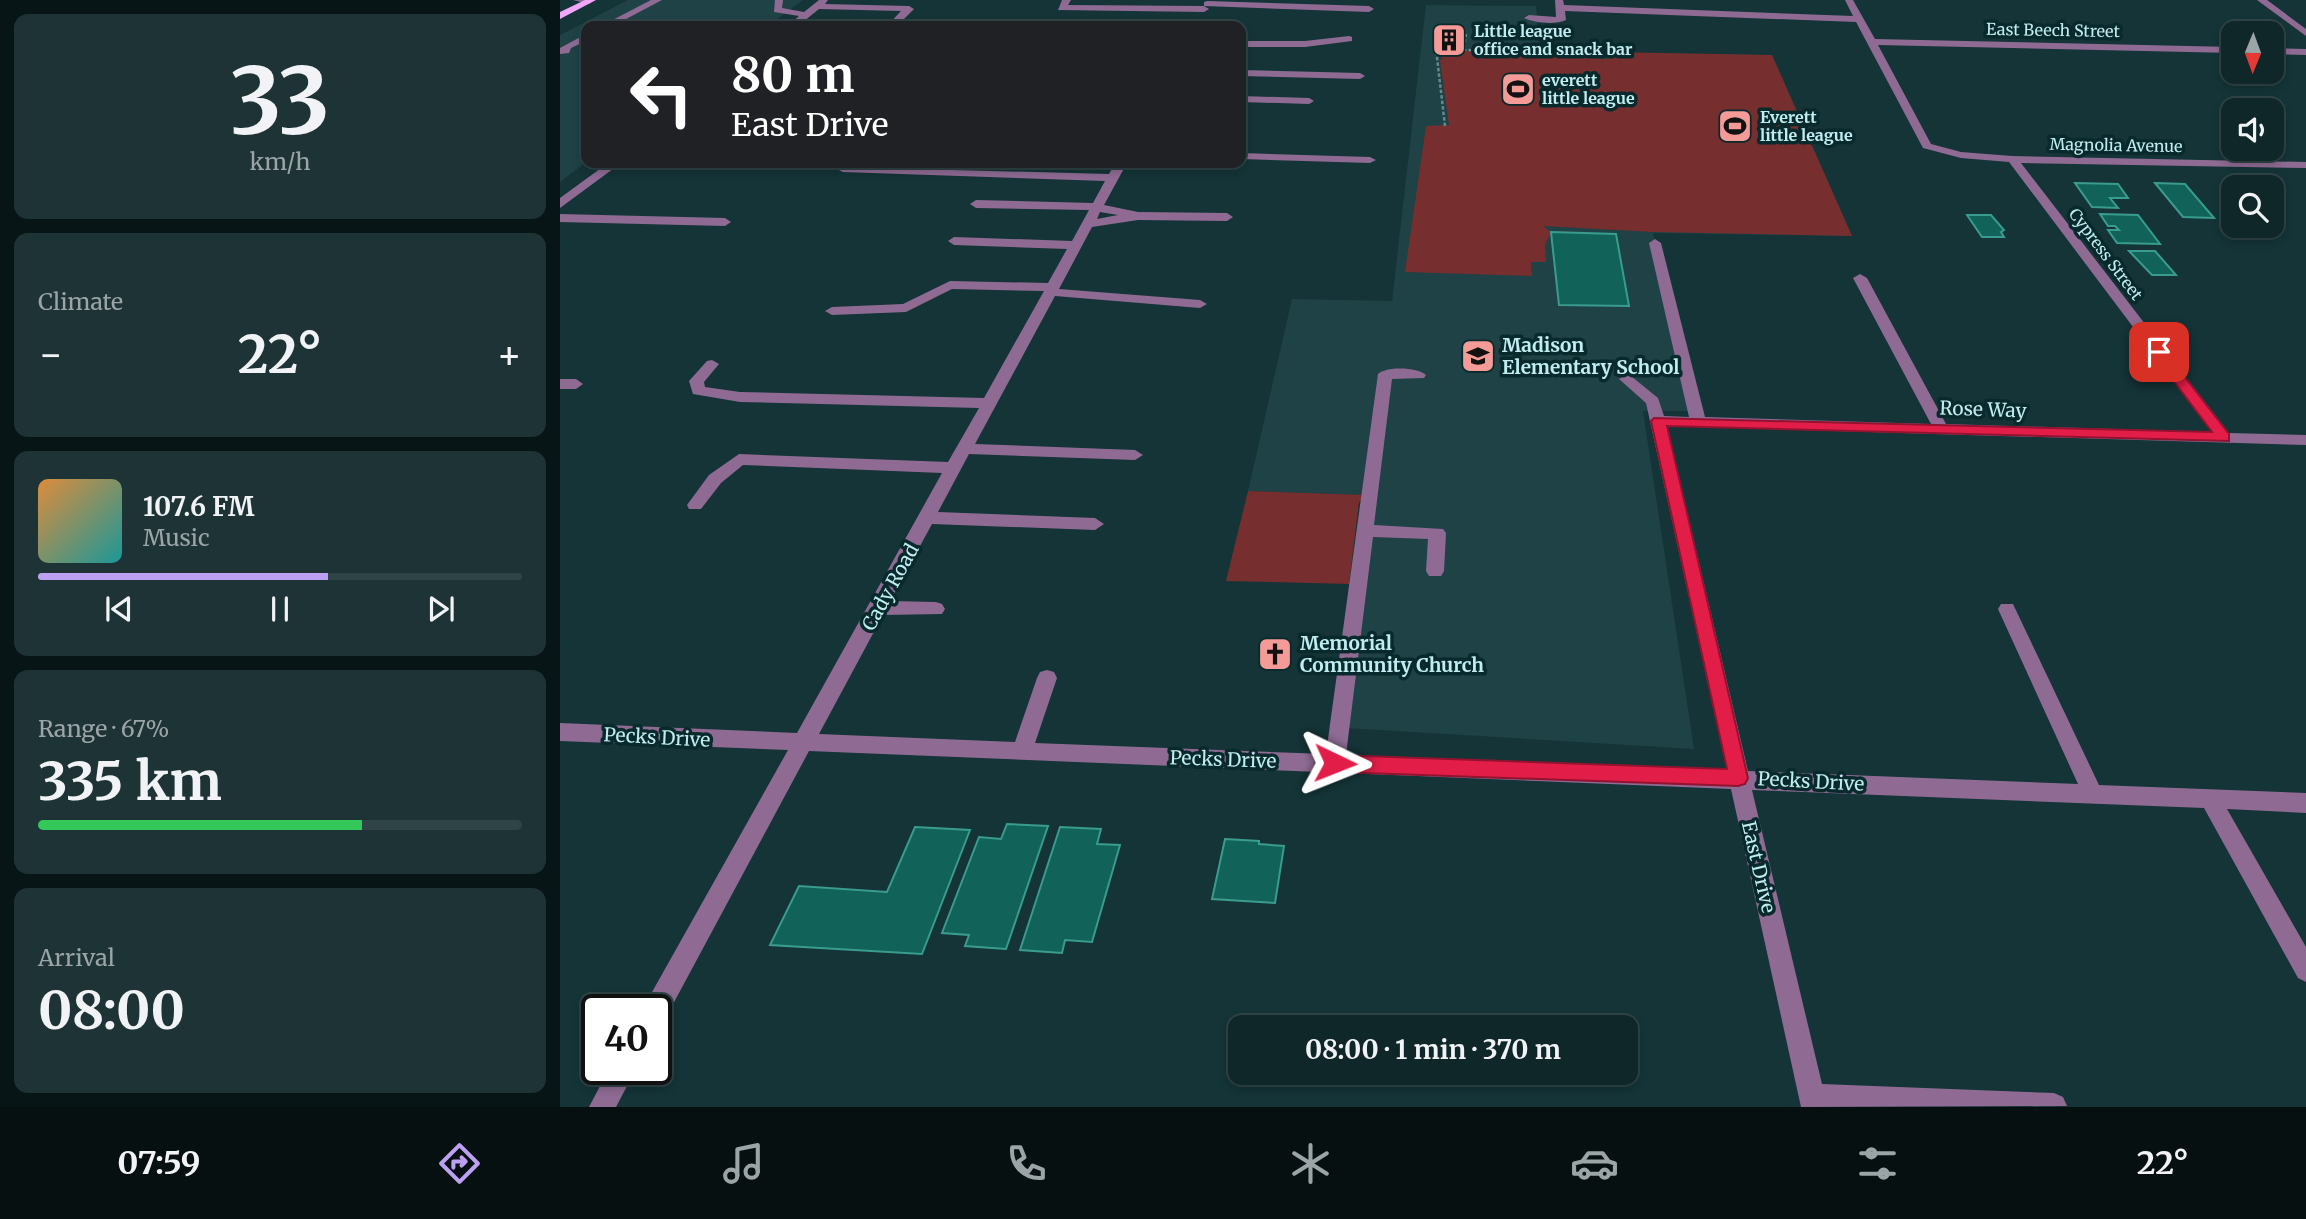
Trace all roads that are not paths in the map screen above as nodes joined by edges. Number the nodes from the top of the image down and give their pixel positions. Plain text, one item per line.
1 (577, 0) edge
2 (657, 0) edge
3 (779, 0) edge
4 (1067, 0) edge
5 (1849, 0) edge
6 (2261, 0) edge
7 (590, 1) edge
8 (821, 3) edge
9 (1560, 4) edge
10 (1205, 8) edge
11 (1370, 9) dead end
12 (806, 15) junction
13 (560, 16) edge
14 (1529, 18) dead end
15 (1858, 19) junction
16 (616, 21) edge
17 (799, 21) edge
18 (897, 21) edge
19 (2306, 33) edge
20 (1349, 39) dead end
21 (581, 40) edge
22 (1871, 42) junction
23 (1246, 44) edge
24 (2221, 50) edge
25 (560, 51) edge
26 (2284, 51) edge
27 (2306, 52) edge
28 (1246, 73) edge
29 (1360, 76) dead end
30 (1246, 99) edge
31 (1309, 101) dead end
32 (1246, 156) edge
33 (2012, 159) junction
34 (1370, 160) dead end
35 (2306, 165) edge
36 (608, 168) edge
37 (843, 169) dead end
38 (1116, 171) edge
39 (560, 204) edge
40 (976, 204) dead end
41 (1096, 207) junction
42 (1138, 216) junction
43 (1227, 217) dead end
44 (560, 218) edge
45 (725, 222) dead end
46 (1087, 224) junction
47 (954, 241) dead end
48 (1655, 243) dead end
49 (1075, 245) junction
50 (1860, 278) dead end
51 (1051, 290) junction
52 (1200, 304) dead end
53 (832, 311) dead end
54 (712, 364) dead end
55 (1419, 375) dead end
56 (1626, 379) dead end
57 (990, 403) junction
58 (1658, 421) junction
59 (1698, 422) junction
60 (1941, 429) junction
61 (2224, 437) junction
62 (2306, 440) edge
63 (965, 449) junction
64 (1136, 455) dead end
65 (954, 468) junction
66 (695, 505) dead end
67 (928, 518) junction
68 (1095, 524) dead end
69 (1365, 531) junction
70 (1435, 571) dead end
71 (878, 608) junction
72 (2007, 609) dead end
73 (936, 610) dead end
74 (1047, 678) dead end
75 (560, 732) edge
76 (804, 744) junction
77 (1022, 752) junction
78 (1335, 763) junction
79 (1738, 778) junction
80 (2093, 794) junction
81 (2210, 799) junction
82 (2306, 803) edge
83 (2306, 970) edge
84 (665, 994) edge
85 (614, 1085) edge
86 (1813, 1102) edge
87 (2054, 1106) edge
88 (602, 1107) edge

1 - 7 street
2 - 16 street
3 - 12 street
4 - 10 street
5 - 15 street
6 - 19 street
7 - 13 main road
8 - 12 street
8 - 18 street
9 - 14 street
9 - 15 street
10 - 11 street
12 - 17 street
15 - 22 street
20 - 23 street
21 - 25 street
22 - 24 street, East Beech Street
22 - 33 street, Magnolia Avenue
26 - 27 street
28 - 29 street
30 - 31 street
32 - 34 street
33 - 35 street, Magnolia Avenue
33 - 61 street, Cypress Street
36 - 39 street
37 - 38 street
38 - 41 street, Cady Road
40 - 41 street
41 - 42 street
41 - 46 street, Cady Road
42 - 43 street
42 - 46 street
44 - 45 street
46 - 49 street, Cady Road
47 - 49 street
48 - 59 street
49 - 51 street, Cady Road
50 - 60 street
51 - 52 street
51 - 53 street
51 - 57 street, Cady Road
54 - 57 street
55 - 69 street
56 - 58 street, East Drive
57 - 63 street, Cady Road
58 - 59 street, Rose Way
58 - 79 street, East Drive
59 - 60 street, Rose Way
60 - 61 street, Rose Way
61 - 62 street, Rose Way
63 - 64 street
63 - 65 street, Cady Road
65 - 66 street
65 - 67 street, Cady Road
67 - 68 street
67 - 71 street, Cady Road
69 - 70 street
69 - 78 street
71 - 73 street
71 - 76 street, Cady Road
72 - 80 street
74 - 77 street
75 - 76 street, Pecks Drive
76 - 77 street, Pecks Drive
76 - 84 street, Cady Road
77 - 78 street, Pecks Drive
78 - 79 street, Pecks Drive
79 - 80 street, Pecks Drive
79 - 86 street, East Drive
80 - 81 street, Pecks Drive
81 - 82 street, Pecks Drive
81 - 83 street
85 - 88 street
86 - 87 street

